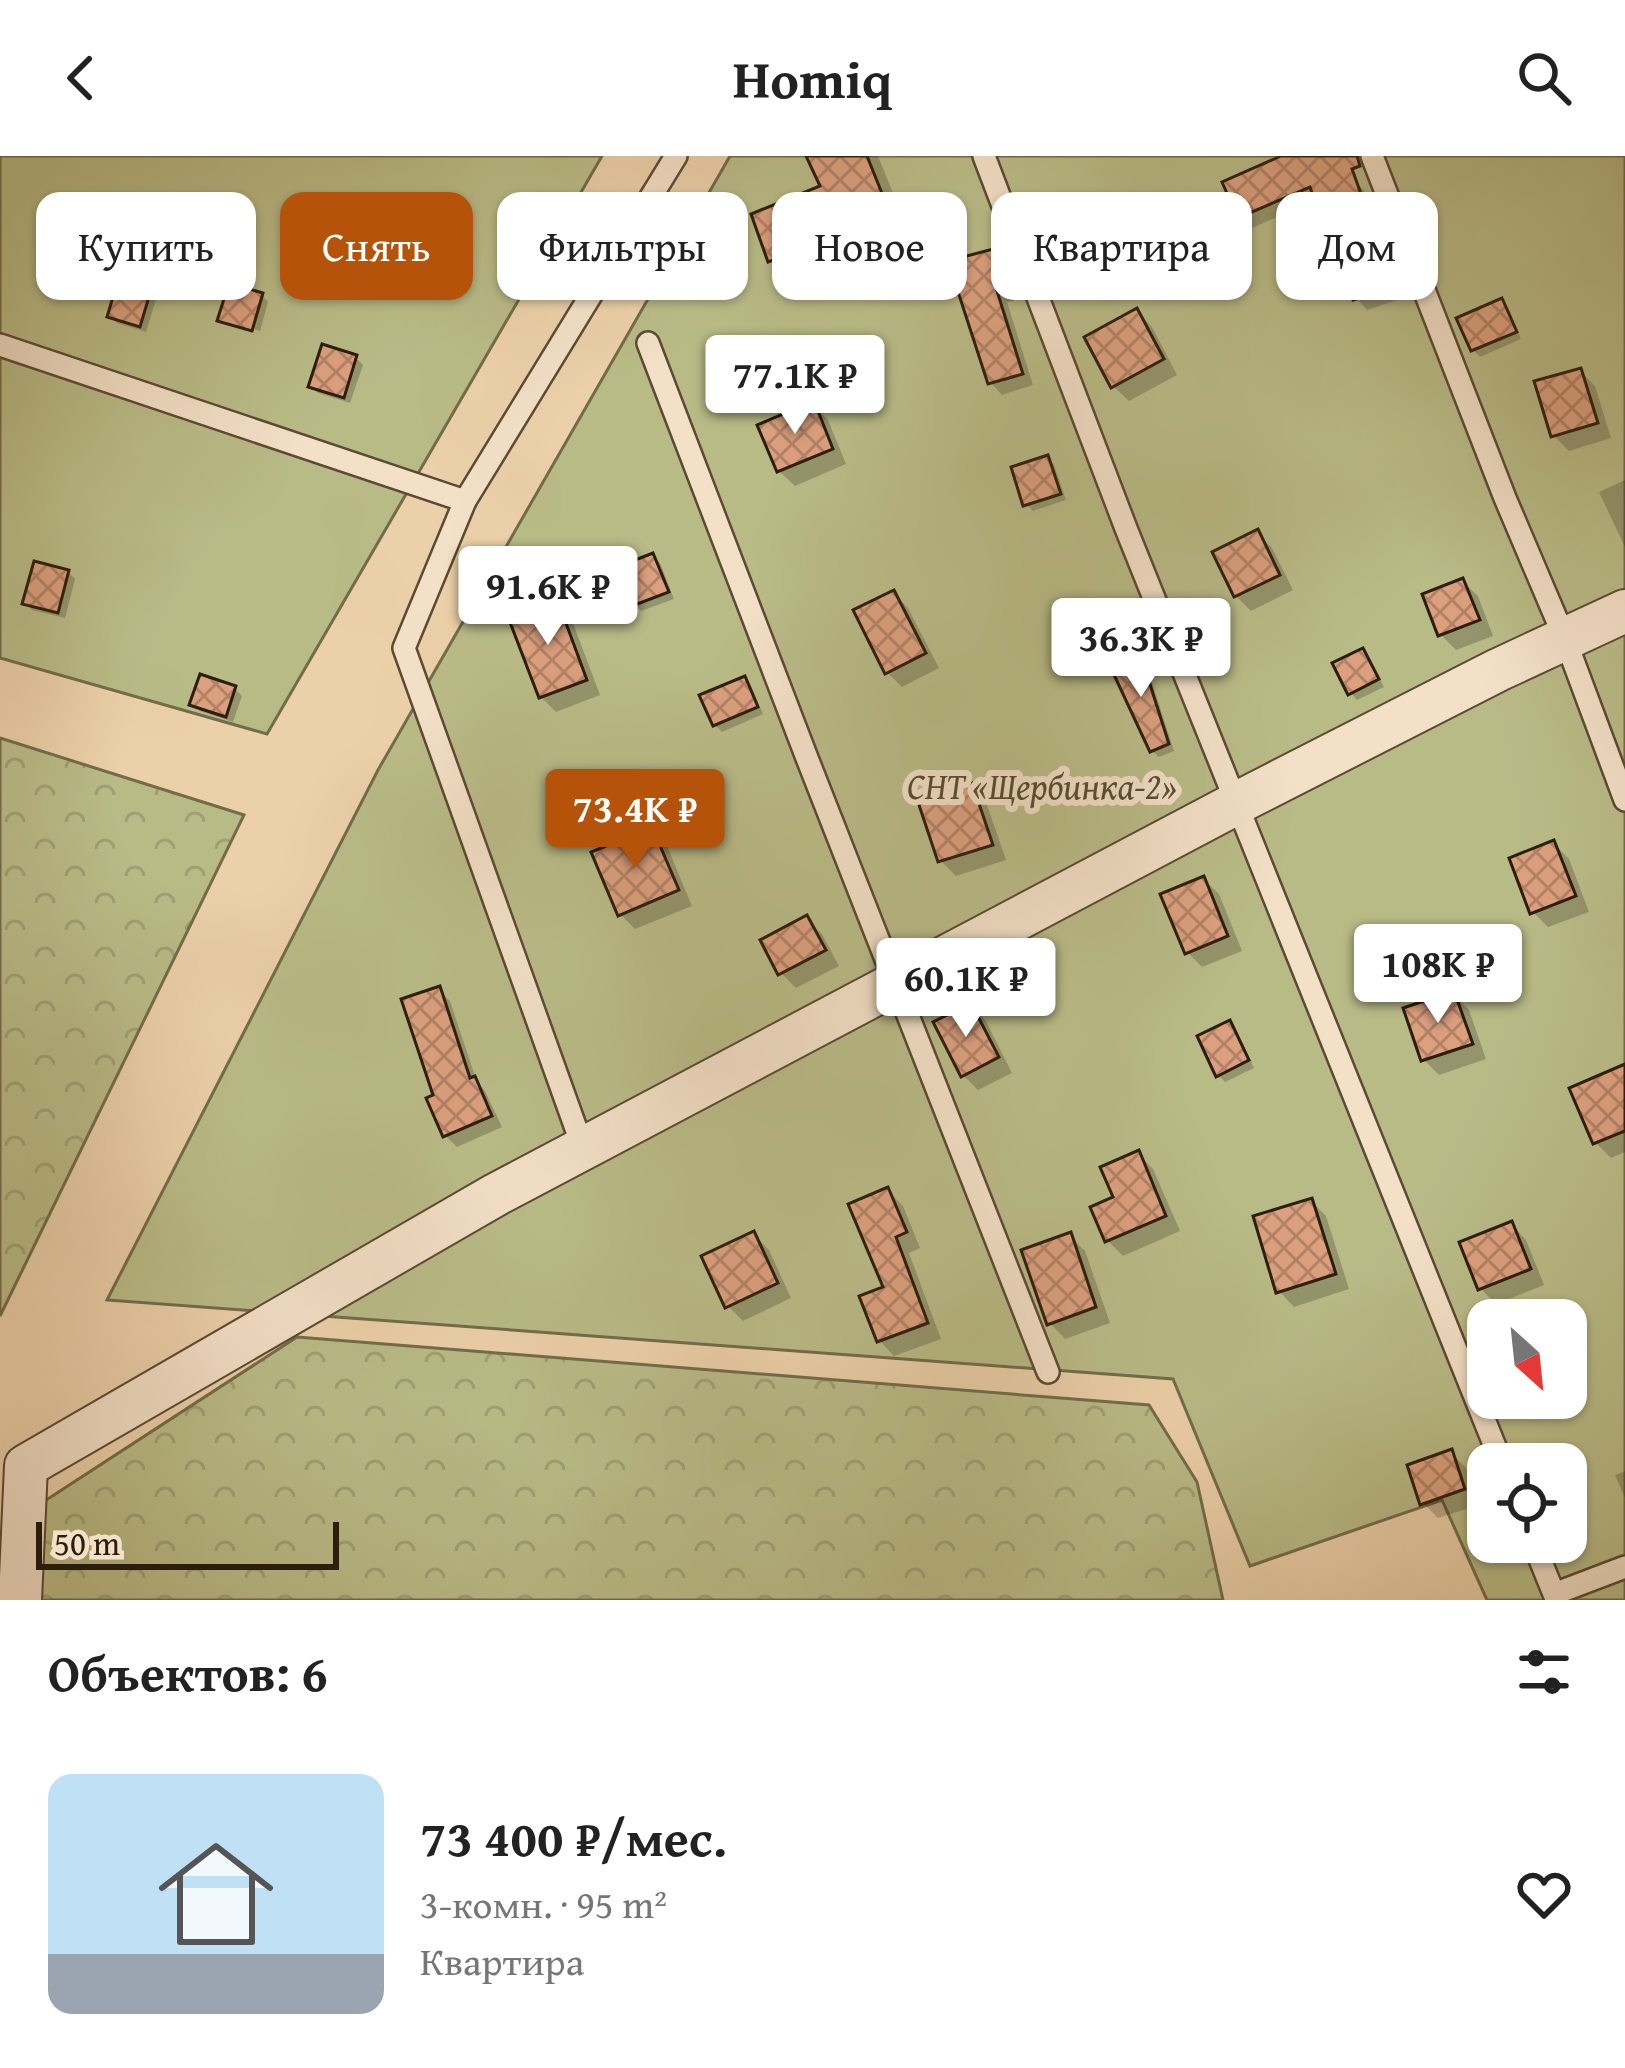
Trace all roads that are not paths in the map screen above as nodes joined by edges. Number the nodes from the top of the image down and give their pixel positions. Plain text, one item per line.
1 (676, 156) edge
2 (984, 156) edge
3 (1372, 156) edge
4 (647, 343) dead end
5 (0, 345) edge
6 (465, 501) junction
7 (1625, 611) edge
8 (1565, 639) junction
9 (1625, 800) edge
10 (1238, 803) junction
11 (897, 985) junction
12 (584, 1148) junction
13 (1048, 1372) dead end
14 (1494, 1443) edge
15 (1541, 1563) edge
16 (1625, 1567) edge
17 (20, 1600) edge

1 - 6 lane
2 - 10 lane
3 - 8 lane
4 - 11 lane
5 - 6 lane
6 - 12 lane
7 - 8 street
8 - 9 lane
8 - 10 street
10 - 11 street
10 - 14 lane
11 - 12 street
11 - 13 lane
12 - 17 street
15 - 16 lane

